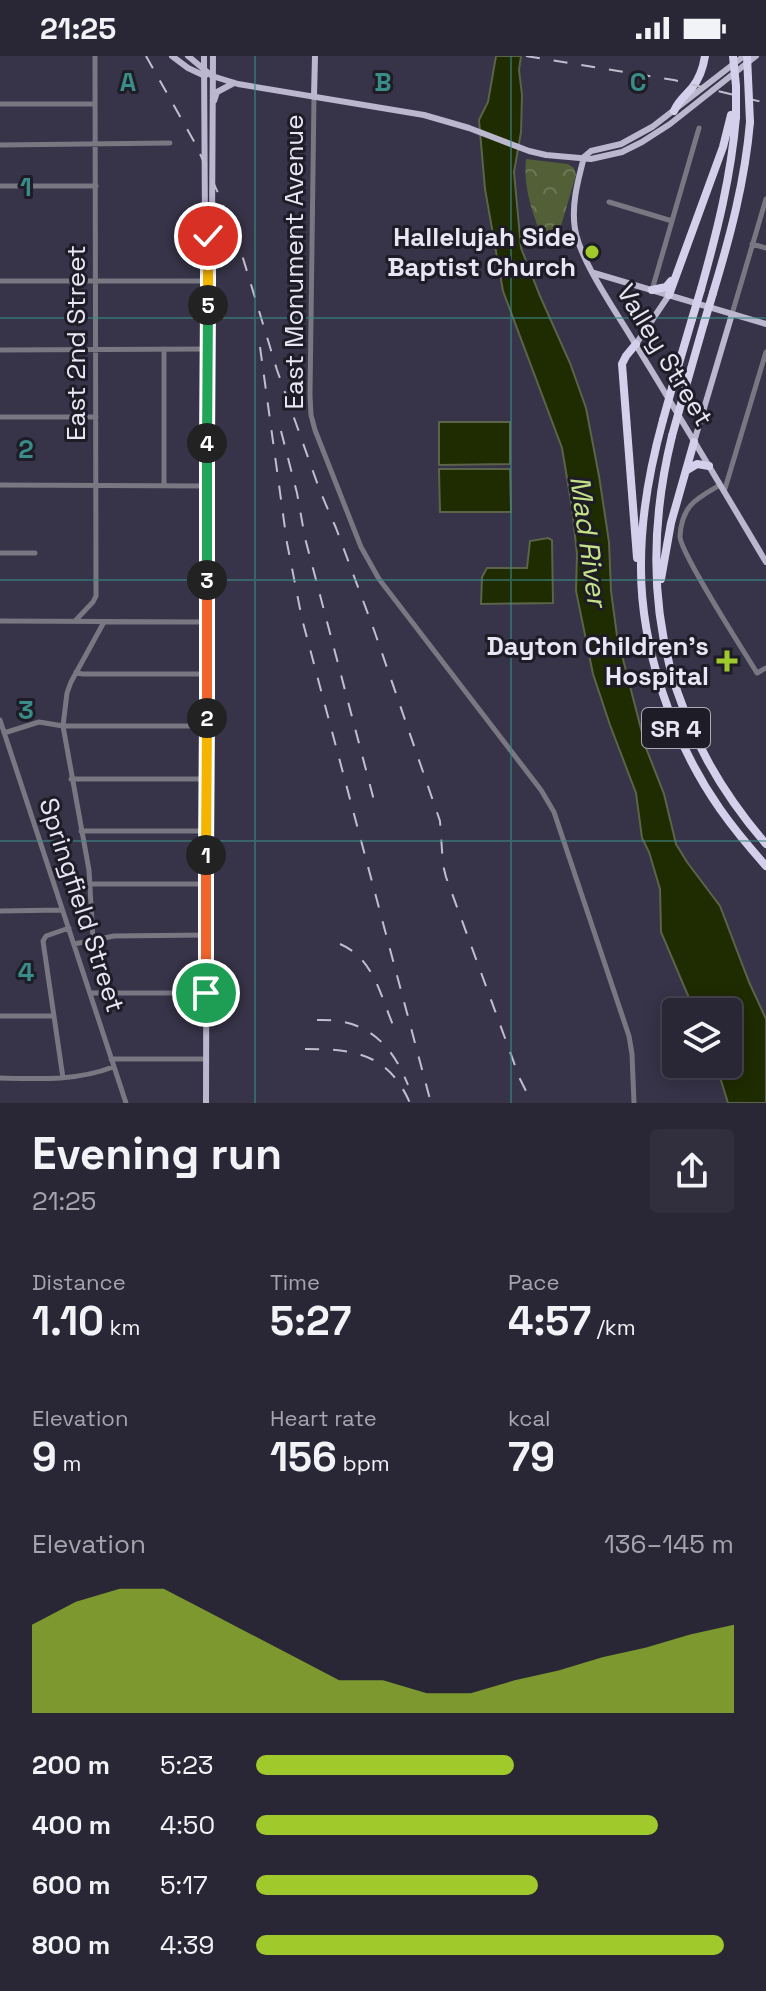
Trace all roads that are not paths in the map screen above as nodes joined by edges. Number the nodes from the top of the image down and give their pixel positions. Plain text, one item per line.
1 (95, 56) edge
2 (172, 56) edge
3 (188, 56) edge
4 (204, 56) edge
5 (213, 56) edge
6 (315, 56) edge
7 (705, 56) edge
8 (733, 56) edge
9 (745, 56) edge
10 (756, 56) edge
11 (204, 67) junction
12 (212, 76) junction
13 (204, 77) junction
14 (234, 83) junction
15 (314, 97) junction
16 (0, 104) edge
17 (95, 104) junction
18 (212, 104) junction
19 (674, 111) junction
20 (734, 116) junction
21 (699, 128) dead end
22 (170, 143) dead end
23 (96, 144) junction
24 (0, 145) edge
25 (584, 157) junction
26 (0, 186) edge
27 (96, 186) junction
28 (766, 199) edge
29 (609, 202) dead end
30 (672, 221) junction
31 (208, 236) junction
32 (752, 244) junction
33 (766, 248) edge
34 (594, 273) junction
35 (676, 274) junction
36 (0, 281) edge
37 (96, 281) junction
38 (208, 281) junction
39 (619, 282) junction
40 (652, 290) junction
41 (669, 295) junction
42 (607, 297) junction
43 (657, 313) junction
44 (732, 314) junction
45 (766, 324) edge
46 (636, 344) junction
47 (96, 349) junction
48 (164, 349) junction
49 (207, 349) junction
50 (0, 350) edge
51 (766, 352) edge
52 (0, 417) edge
53 (96, 417) junction
54 (694, 442) junction
55 (709, 466) junction
56 (686, 471) junction
57 (0, 485) edge
58 (96, 486) junction
59 (164, 486) junction
60 (207, 486) junction
61 (722, 488) junction
62 (0, 553) edge
63 (35, 553) dead end
64 (766, 561) edge
65 (641, 567) junction
66 (658, 599) junction
67 (0, 621) edge
68 (75, 621) junction
69 (104, 622) junction
70 (207, 622) junction
71 (766, 668) edge
72 (76, 672) junction
73 (207, 674) junction
74 (0, 720) edge
75 (63, 726) junction
76 (207, 726) junction
77 (4, 733) junction
78 (71, 779) junction
79 (206, 779) junction
80 (81, 831) junction
81 (206, 831) junction
82 (766, 844) edge
83 (766, 866) edge
84 (91, 884) junction
85 (206, 884) junction
86 (62, 910) junction
87 (0, 911) edge
88 (69, 928) junction
89 (206, 935) junction
90 (93, 940) junction
91 (74, 944) junction
92 (90, 993) junction
93 (206, 993) junction
94 (0, 1016) edge
95 (54, 1016) junction
96 (111, 1059) junction
97 (206, 1059) junction
98 (114, 1067) junction
99 (0, 1078) edge
100 (63, 1078) junction
101 (126, 1103) edge
102 (206, 1103) edge
103 (634, 1103) edge

1 - 17 street, East 2nd Street
2 - 13 main road
3 - 11 main road
4 - 11 main road
5 - 12 main road
6 - 15 main road, East Monument Avenue
7 - 19 highway
8 - 20 highway, bridge
9 - 19 main road
9 - 66 highway, SR 4, bridge
10 - 25 main road
11 - 12 main road
11 - 13 main road
12 - 13 main road
12 - 14 main road
12 - 18 main road
13 - 31 main road
14 - 15 main road
14 - 18 main road
15 - 25 main road
15 - 103 street, East Monument Avenue
16 - 17 street
17 - 23 street, East 2nd Street
18 - 31 main road
19 - 25 main road
20 - 35 highway
20 - 65 highway, SR 4, bridge
21 - 30 street
22 - 23 street
23 - 24 street
23 - 27 street, East 2nd Street
25 - 34 main road, Valley Street
26 - 27 street
27 - 37 street, East 2nd Street
28 - 32 street
29 - 30 street
30 - 40 street
31 - 38 main road
32 - 33 street
32 - 44 street
34 - 39 main road
34 - 42 main road, Valley Street
35 - 40 highway
35 - 41 highway
36 - 37 street
37 - 38 street
37 - 47 street, East 2nd Street
38 - 49 main road
39 - 40 main road
39 - 42 main road
40 - 41 main road
40 - 43 main road
41 - 43 main road
41 - 44 main road
42 - 46 main road, Valley Street
43 - 46 main road
44 - 45 main road
44 - 54 main road
46 - 54 main road, Valley Street
46 - 65 highway
47 - 48 street
47 - 50 street
47 - 53 street, East 2nd Street
48 - 49 street
48 - 59 street
49 - 60 main road
51 - 61 street
52 - 53 street
53 - 58 street, East 2nd Street
54 - 55 main road, Valley Street
54 - 56 highway
55 - 56 highway
55 - 61 main road, Valley Street
56 - 66 highway
57 - 58 street
58 - 59 street
58 - 68 street, East 2nd Street
59 - 60 street
60 - 70 main road
61 - 64 main road, Valley Street
61 - 71 street
62 - 63 street
65 - 83 highway, SR 4
66 - 82 highway, SR 4
67 - 68 street
68 - 69 street
69 - 70 street
69 - 72 street
70 - 73 main road
72 - 73 street
72 - 75 street
73 - 76 main road
74 - 77 street, Springfield Street
75 - 76 street
75 - 77 street
75 - 78 street
76 - 79 main road
77 - 86 street, Springfield Street
78 - 79 street
78 - 80 street
79 - 81 main road
80 - 81 street
80 - 84 street
81 - 85 main road
84 - 85 street
84 - 90 street
85 - 89 main road
86 - 87 street
86 - 88 street, Springfield Street
88 - 91 street, Springfield Street
88 - 95 street
89 - 90 street
89 - 93 main road
90 - 91 street
91 - 92 street, Springfield Street
92 - 93 street
92 - 96 street, Springfield Street
93 - 97 main road
94 - 95 street
95 - 100 street
96 - 97 street
96 - 98 street, Springfield Street
97 - 102 main road
98 - 100 street
98 - 101 street, Springfield Street
99 - 100 street

